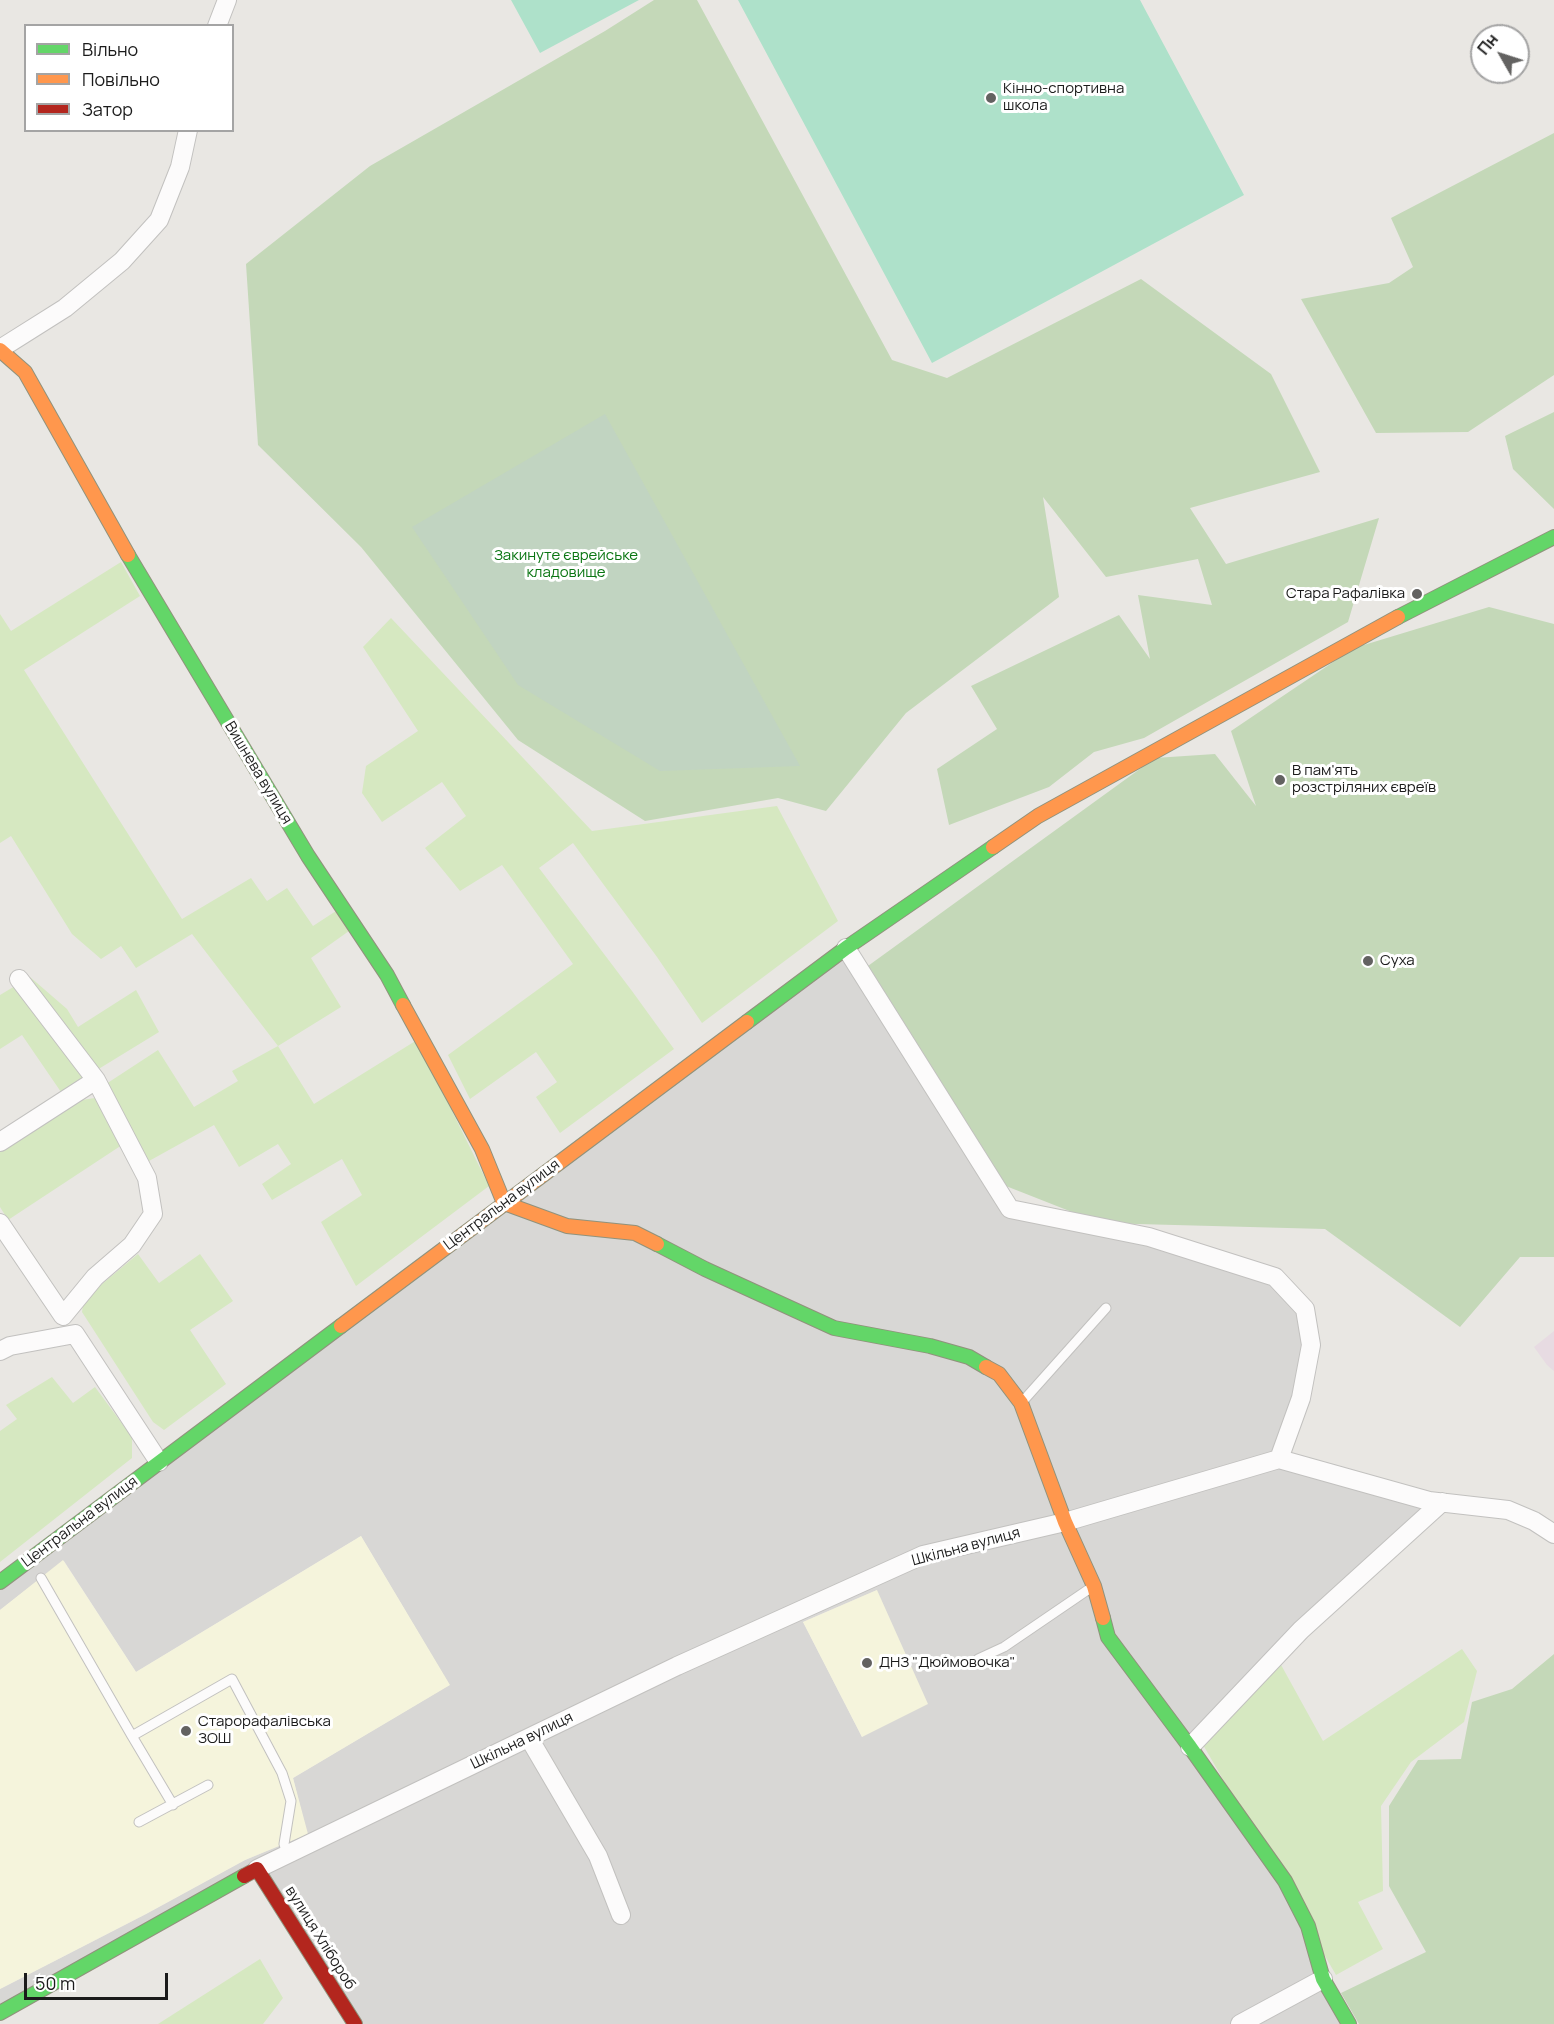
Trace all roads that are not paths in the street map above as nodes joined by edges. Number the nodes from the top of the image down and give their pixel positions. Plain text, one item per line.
1 (227, 0) edge
2 (218, 24) edge
3 (188, 132) edge
4 (0, 350) edge
5 (1554, 537) edge
6 (846, 948) junction
7 (18, 978) dead end
8 (96, 1080) junction
9 (0, 1142) edge
10 (504, 1203) junction
11 (0, 1223) edge
12 (1106, 1308) dead end
13 (63, 1316) junction
14 (75, 1334) junction
15 (0, 1351) edge
16 (1021, 1403) junction
17 (1279, 1459) junction
18 (159, 1462) junction
19 (1442, 1502) junction
20 (1065, 1522) junction
21 (1554, 1534) edge
22 (41, 1578) dead end
23 (0, 1582) edge
24 (1094, 1586) junction
25 (978, 1659) dead end
26 (132, 1736) junction
27 (529, 1738) junction
28 (1190, 1747) junction
29 (208, 1785) dead end
30 (173, 1804) junction
31 (139, 1822) dead end
32 (288, 1854) junction
33 (257, 1869) junction
34 (621, 1916) dead end
35 (1323, 1979) junction
36 (0, 2013) edge
37 (355, 2024) edge
38 (1240, 2024) edge
39 (1349, 2024) edge

1 - 2 street
3 - 4 street
4 - 10 street, Вишнева вулиця
5 - 6 street, Центральна вулиця
6 - 10 street, Центральна вулиця
6 - 17 street
7 - 8 street
8 - 9 street
8 - 13 street
10 - 16 street
10 - 18 street, Центральна вулиця
11 - 13 street
12 - 16 lane
13 - 14 street
14 - 15 street
14 - 18 street
16 - 20 street
17 - 19 street
17 - 20 street, Шкільна вулиця
18 - 23 street, Центральна вулиця
19 - 21 street
19 - 28 street
20 - 24 street
20 - 27 street, Шкільна вулиця
22 - 26 lane
24 - 25 lane
24 - 28 street
26 - 30 lane
26 - 32 lane
27 - 32 street, Шкільна вулиця
27 - 34 street
28 - 35 street
29 - 30 lane
30 - 31 lane
32 - 33 street, Шкільна вулиця
33 - 36 street, Шкільна вулиця
33 - 37 street, вулиця Хлібороб
35 - 38 street
35 - 39 street

